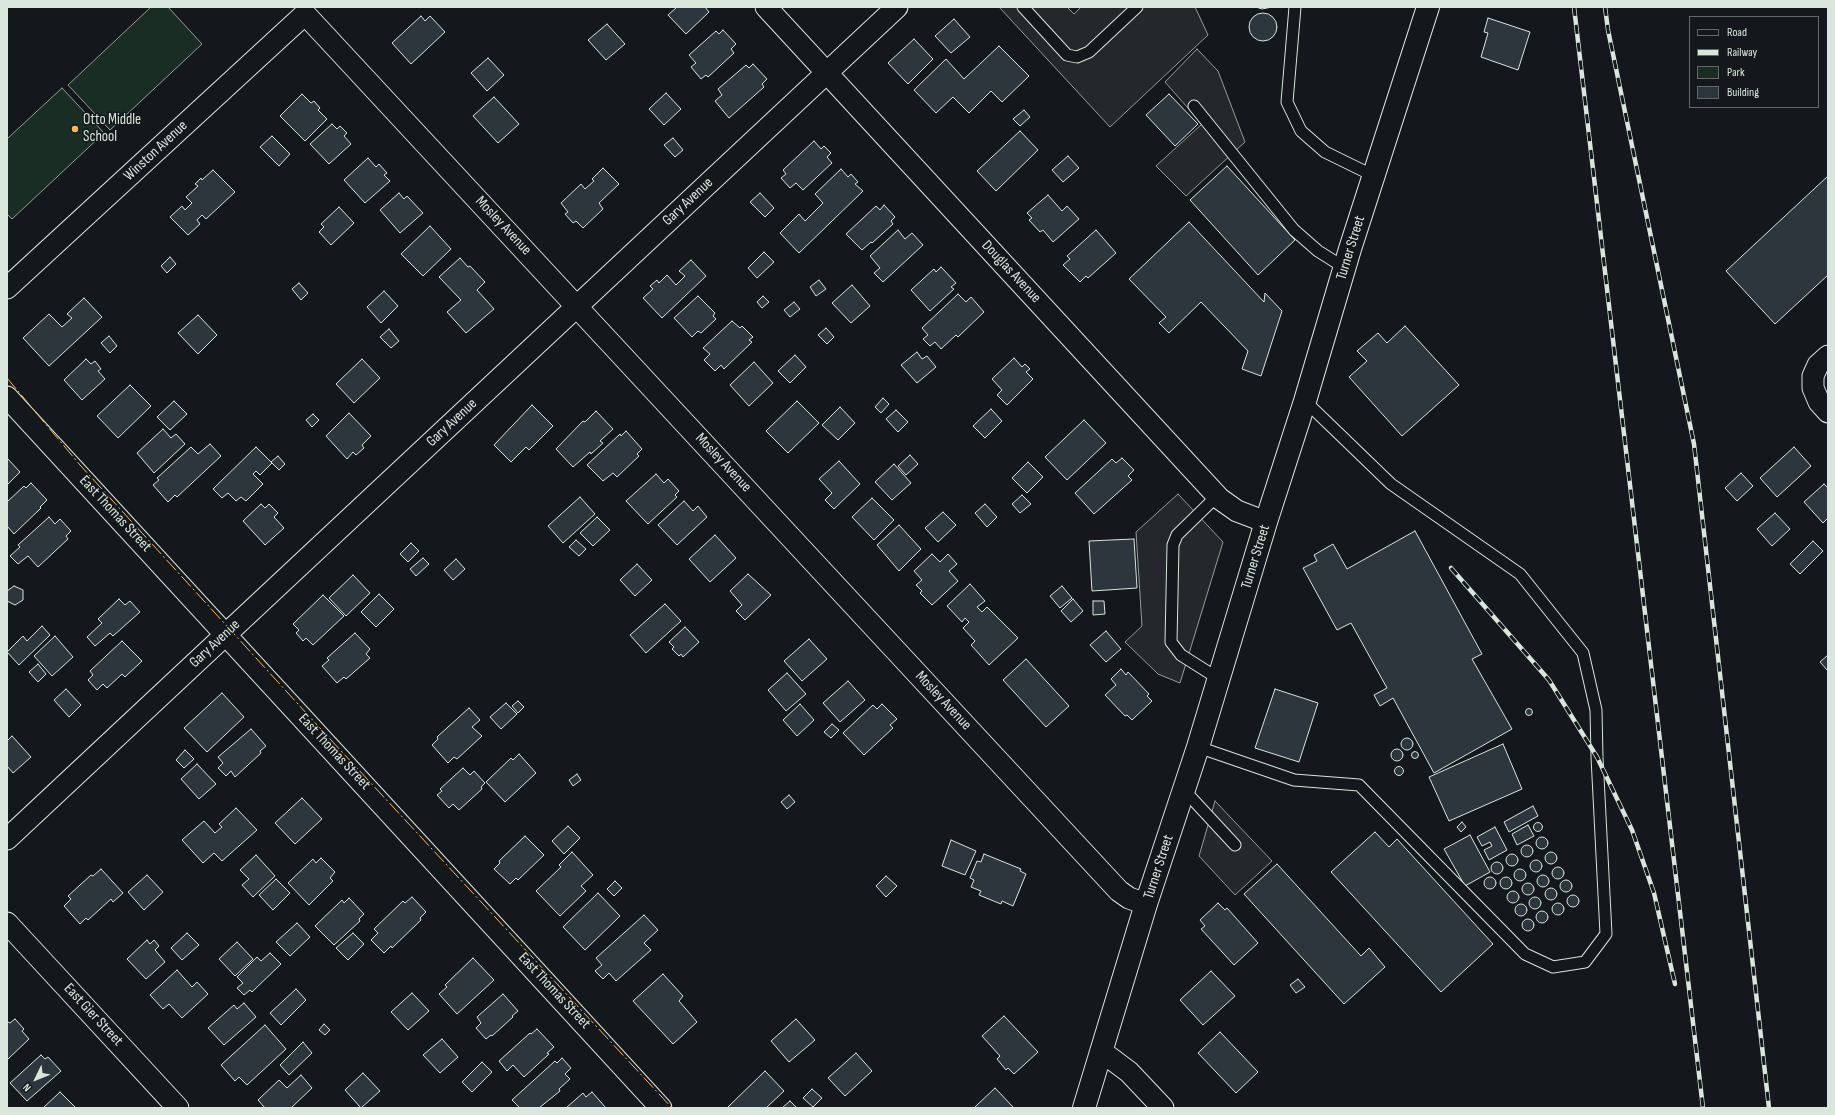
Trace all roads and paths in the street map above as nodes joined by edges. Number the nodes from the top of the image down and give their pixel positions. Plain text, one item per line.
1 (766, 7) edge
2 (897, 7) edge
3 (1023, 7) edge
4 (1137, 7) edge
5 (1295, 7) edge
6 (1428, 7) edge
7 (302, 10) edge
8 (827, 73) junction
9 (1194, 106) dead end
10 (1374, 176) junction
11 (1345, 268) junction
12 (7, 288) edge
13 (577, 306) junction
14 (1823, 360) edge
15 (7, 397) edge
16 (1305, 401) junction
17 (1828, 412) edge
18 (1217, 496) junction
19 (1266, 522) junction
20 (226, 634) junction
21 (1219, 679) junction
22 (1198, 747) junction
23 (1184, 790) junction
24 (7, 839) edge
25 (1235, 845) dead end
26 (1146, 904) junction
27 (7, 923) edge
28 (1101, 1051) junction
29 (178, 1108) edge
30 (661, 1108) edge
31 (1084, 1108) edge
32 (1163, 1108) edge

1 - 8 street, Douglas Avenue
2 - 8 street, Gary Avenue
3 - 4 lane
5 - 10 lane
6 - 10 street, Turner Street
7 - 12 street, Winston Avenue
7 - 13 street, Mosley Avenue
8 - 13 street, Gary Avenue
8 - 18 street, Douglas Avenue
9 - 11 lane
10 - 11 street, Turner Street
11 - 16 street, Turner Street
13 - 20 street, Gary Avenue
13 - 26 street, Mosley Avenue
14 - 17 street
15 - 20 street, East Thomas Street
16 - 19 street, Turner Street
16 - 22 lane
18 - 19 street, Douglas Avenue
18 - 21 lane
19 - 21 street, Turner Street
20 - 24 street, Gary Avenue
20 - 30 street, East Thomas Street
21 - 22 street, Turner Street
22 - 23 street, Turner Street
23 - 25 lane
23 - 26 street, Turner Street
26 - 28 street, Turner Street
27 - 29 street, East Gier Street
28 - 31 street, Turner Street
28 - 32 street

